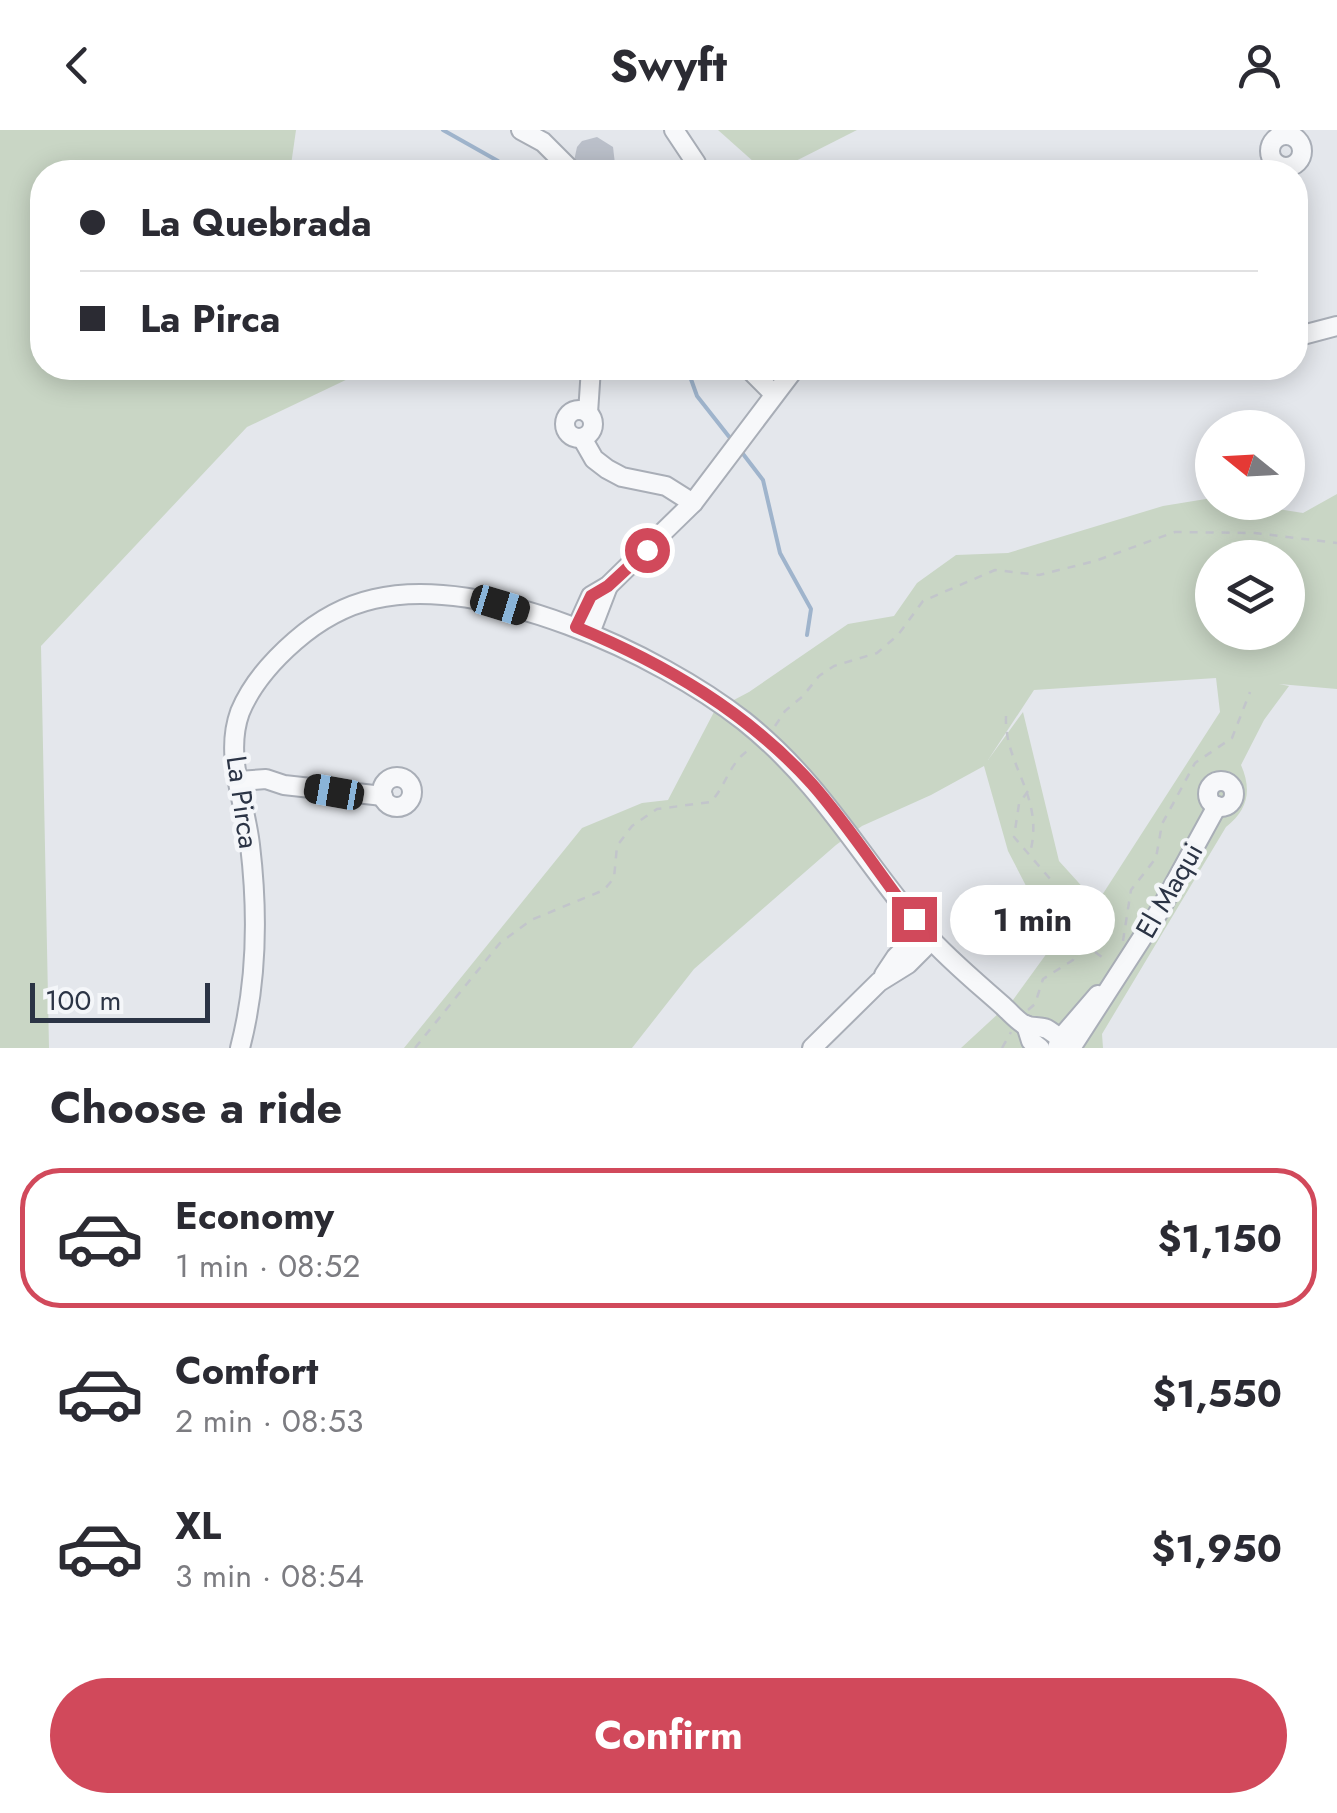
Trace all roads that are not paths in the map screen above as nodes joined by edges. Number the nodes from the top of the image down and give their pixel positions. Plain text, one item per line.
1 (520, 130) edge
2 (674, 130) edge
3 (561, 160) edge
4 (694, 160) edge
5 (1337, 326) edge
6 (1308, 334) edge
7 (590, 380) edge
8 (760, 380) edge
9 (785, 380) edge
10 (774, 394) junction
11 (693, 503) junction
12 (584, 630) junction
13 (240, 789) junction
14 (382, 796) dead end
15 (1217, 806) dead end
16 (928, 935) junction
17 (1022, 1022) junction
18 (1062, 1045) edge
19 (240, 1048) edge
20 (812, 1048) edge
21 (1040, 1048) edge

1 - 3 street
2 - 4 street
5 - 6 street
7 - 11 street
8 - 10 street
9 - 10 street
10 - 11 street
11 - 12 street
12 - 13 street, La Pirca
12 - 16 street, La Pirca
13 - 14 street
13 - 19 street, La Pirca
15 - 18 street, El Maqui
16 - 17 street, La Pirca
16 - 20 street
17 - 18 street, La Pirca
17 - 21 street, La Pirca

